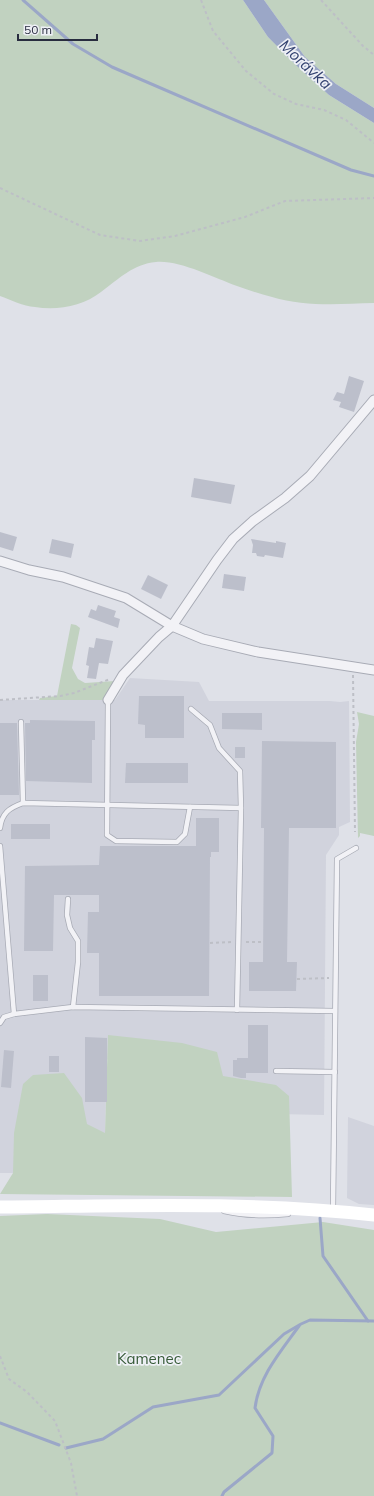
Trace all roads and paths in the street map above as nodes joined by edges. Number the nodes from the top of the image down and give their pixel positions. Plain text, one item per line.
1 (201, 0) edge
2 (321, 0) edge
3 (374, 55) edge
4 (374, 143) edge
5 (0, 188) edge
6 (374, 198) edge
7 (374, 400) edge
8 (0, 561) edge
9 (172, 626) junction
10 (353, 666) junction
11 (374, 670) edge
12 (114, 678) dead end
13 (0, 700) edge
14 (108, 700) joint
15 (191, 709) dead end
16 (21, 722) dead end
17 (23, 803) junction
18 (107, 805) junction
19 (190, 807) junction
20 (242, 808) junction
21 (0, 828) edge
22 (355, 832) dead end
23 (0, 846) edge
24 (356, 848) dead end
25 (68, 899) dead end
26 (336, 978) junction
27 (297, 979) dead end
28 (73, 1007) junction
29 (237, 1010) junction
30 (335, 1012) junction
31 (14, 1014) junction
32 (0, 1023) edge
33 (276, 1071) dead end
34 (335, 1072) junction
35 (0, 1207) edge
36 (332, 1210) junction
37 (374, 1215) edge
38 (0, 1356) edge
39 (77, 1496) edge

1 - 4 path
2 - 3 path
5 - 6 path
7 - 9 street
8 - 9 street
9 - 10 street
9 - 14 street
10 - 11 street
10 - 22 path
12 - 13 path
14 - 18 lane
15 - 20 lane
16 - 17 lane
17 - 18 lane
17 - 21 lane
18 - 19 lane
18 - 19 lane
19 - 20 lane
20 - 29 lane
23 - 31 lane
24 - 26 lane
25 - 28 lane
26 - 27 path
26 - 30 lane
28 - 29 lane
28 - 31 lane
29 - 30 lane
30 - 34 lane
31 - 32 lane
33 - 34 lane
34 - 36 lane
35 - 36 main road
36 - 37 main road
38 - 39 path

